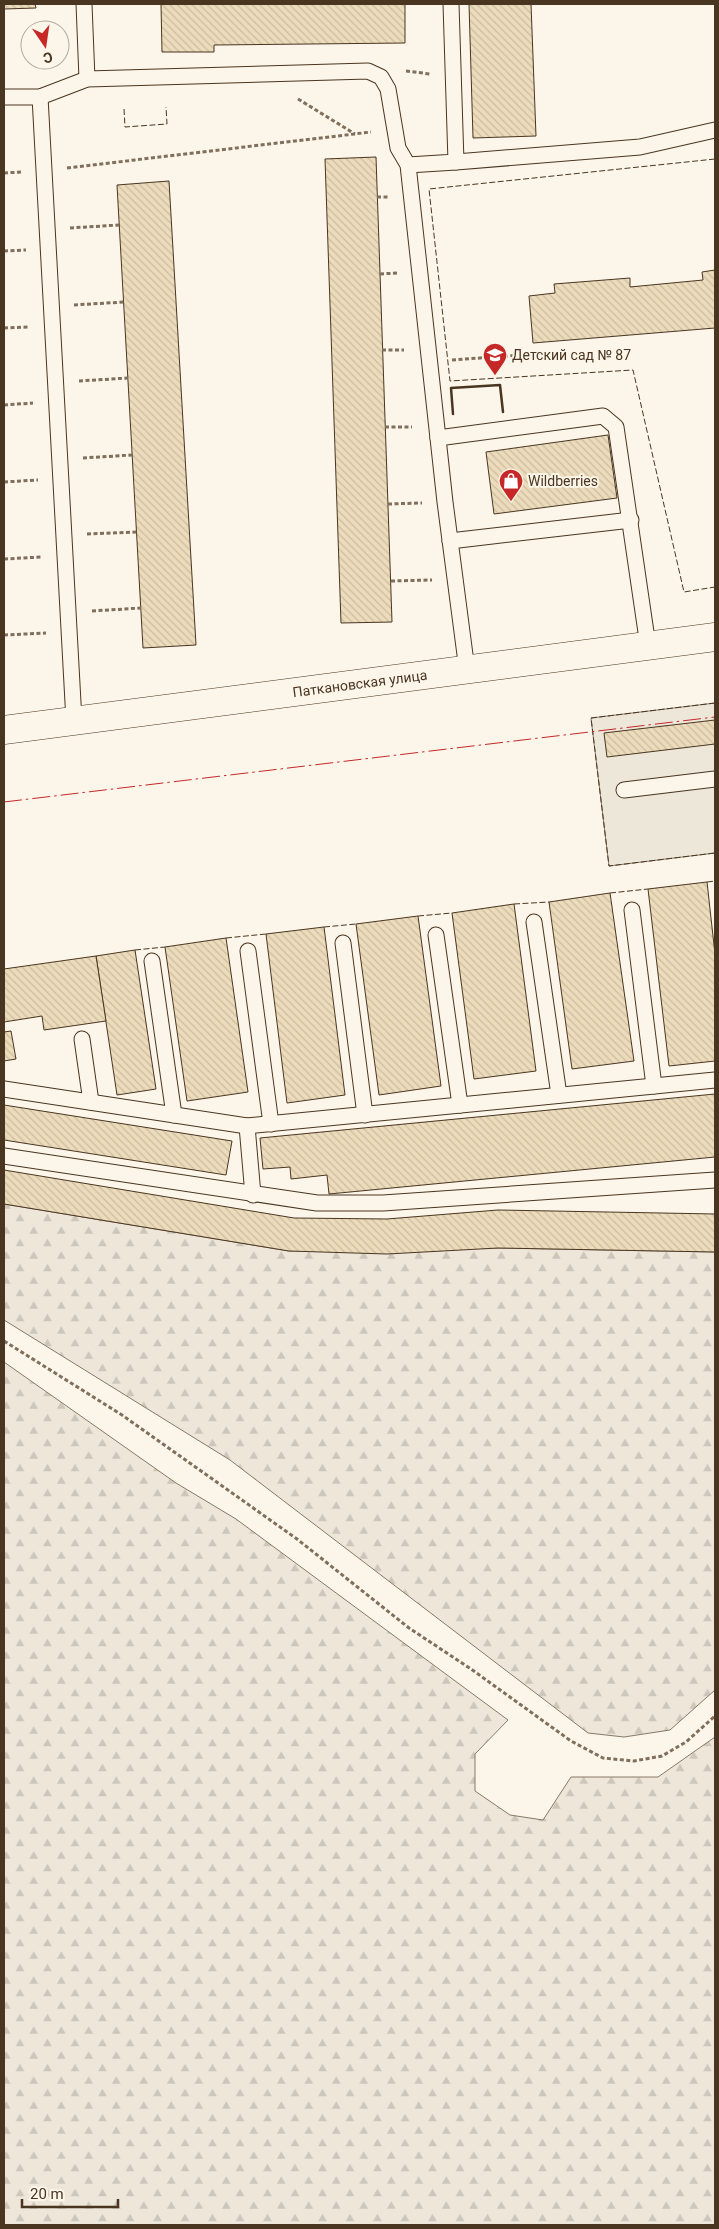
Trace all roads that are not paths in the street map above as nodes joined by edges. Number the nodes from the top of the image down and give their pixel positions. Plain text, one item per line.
1 (84, 4) edge
2 (451, 4) edge
3 (87, 79) junction
4 (4, 97) edge
5 (40, 97) junction
6 (715, 130) edge
7 (456, 162) junction
8 (408, 165) junction
9 (438, 438) junction
10 (631, 520) junction
11 (450, 541) junction
12 (715, 637) edge
13 (648, 646) junction
14 (467, 670) junction
15 (74, 720) junction
16 (4, 730) edge
17 (715, 779) edge
18 (624, 790) dead end
19 (632, 910) dead end
20 (534, 922) dead end
21 (436, 935) dead end
22 (343, 943) dead end
23 (248, 951) dead end
24 (152, 961) dead end
25 (82, 1039) dead end
26 (715, 1080) edge
27 (654, 1086) junction
28 (4, 1089) edge
29 (559, 1095) junction
30 (91, 1102) junction
31 (460, 1105) junction
32 (174, 1115) junction
33 (365, 1115) junction
34 (271, 1124) junction
35 (247, 1126) junction
36 (4, 1156) edge
37 (715, 1180) edge
38 (253, 1195) junction

1 - 3 lane
2 - 7 lane
3 - 5 lane
3 - 8 lane
4 - 5 lane
5 - 15 lane
6 - 7 lane
7 - 8 lane
8 - 9 lane
9 - 10 lane
9 - 11 lane
10 - 11 lane
10 - 13 lane
11 - 14 lane
12 - 13 street, Паткановская улица
13 - 14 street, Паткановская улица
14 - 15 street, Паткановская улица
15 - 16 street, Паткановская улица
17 - 18 lane
19 - 27 lane
20 - 29 lane
21 - 31 lane
22 - 33 lane
23 - 34 lane
24 - 32 lane
25 - 30 lane
26 - 27 lane
27 - 29 lane
28 - 30 lane
29 - 31 lane
30 - 32 lane
31 - 33 lane
32 - 35 lane
33 - 34 lane
34 - 35 lane
35 - 38 lane
36 - 38 lane
37 - 38 lane

